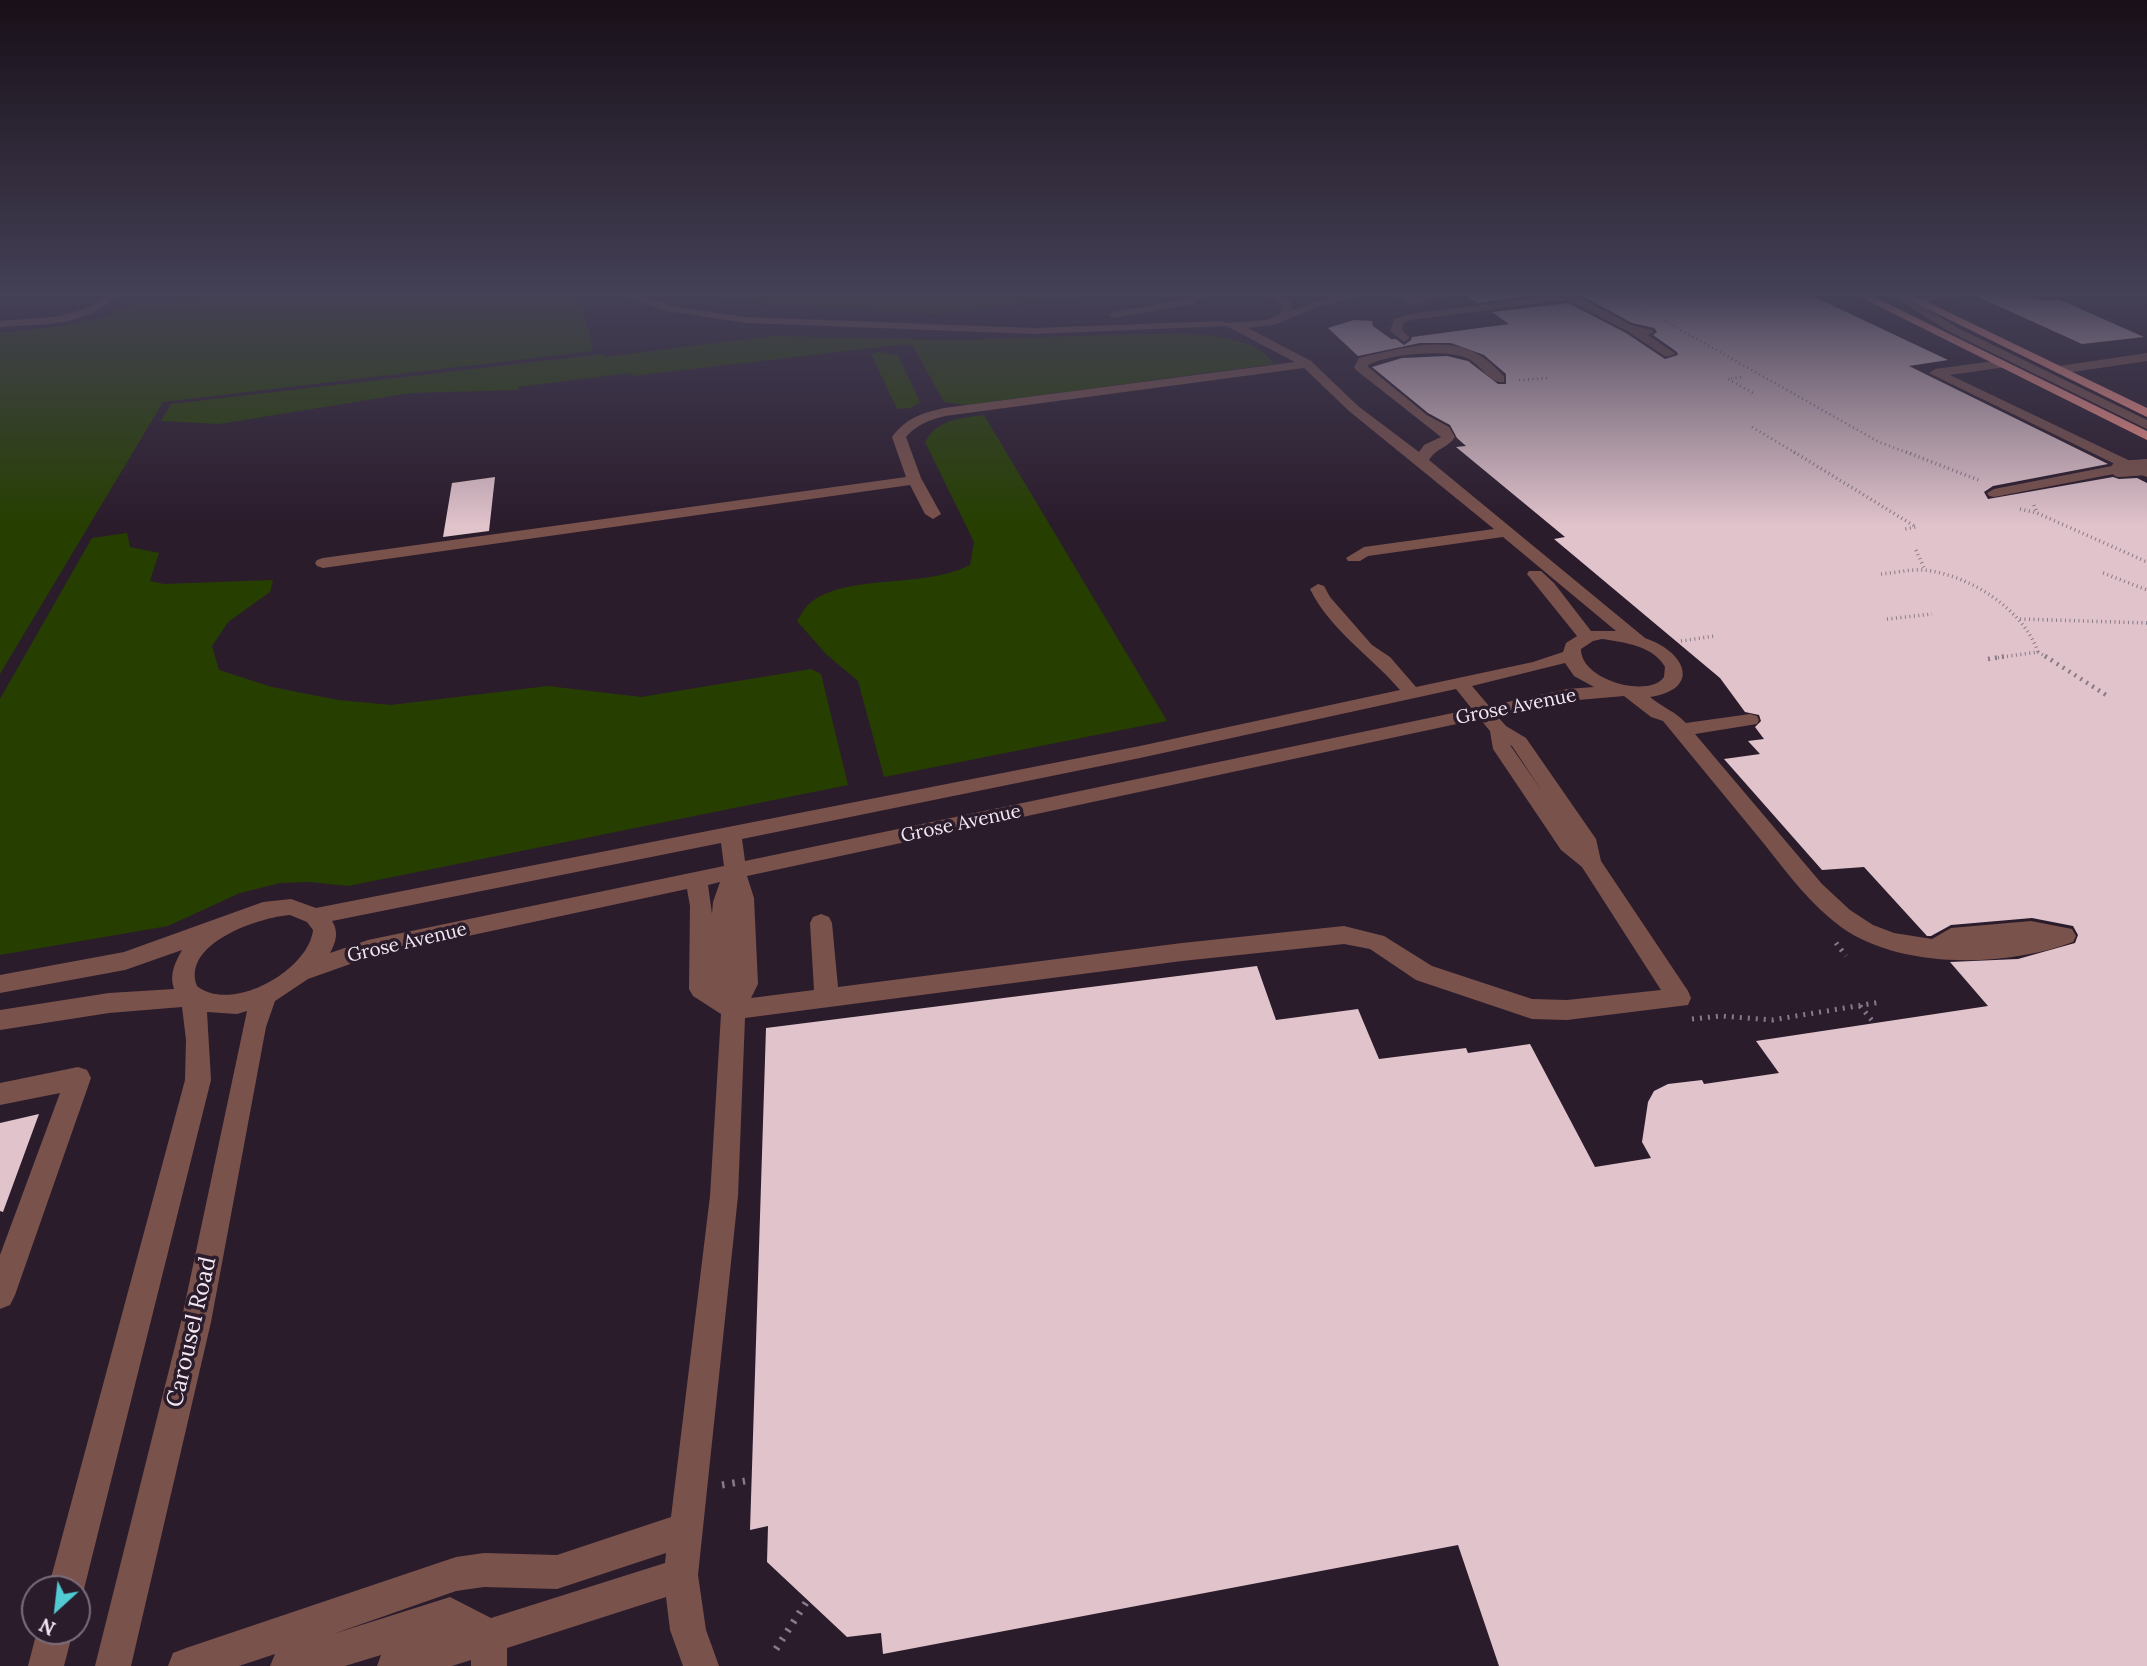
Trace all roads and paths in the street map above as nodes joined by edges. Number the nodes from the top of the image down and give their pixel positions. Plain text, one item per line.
1 (1256, 371) edge
2 (1314, 371) edge
3 (1375, 371) edge
4 (1489, 371) edge
5 (1753, 371) edge
6 (1947, 371) edge
7 (2017, 371) edge
8 (2038, 371) edge
9 (2061, 371) edge
10 (1741, 377) dead end
11 (1500, 379) dead end
12 (1737, 384) junction
13 (1729, 386) dead end
14 (1753, 393) dead end
15 (2147, 413) edge
16 (1361, 414) junction
17 (2147, 425) edge
18 (1752, 428) dead end
19 (1437, 431) junction
20 (1388, 432) junction
21 (2147, 436) edge
22 (1422, 460) junction
23 (2147, 467) edge
24 (2147, 474) edge
25 (915, 480) junction
26 (1999, 492) joint
27 (2016, 508) dead end
28 (933, 514) dead end
29 (1907, 531) dead end
30 (1505, 532) junction
31 (1486, 535) junction
32 (2111, 538) dead end
33 (1453, 541) junction
34 (2102, 542) junction
35 (1916, 550) dead end
36 (2147, 562) edge
37 (323, 563) dead end
38 (1925, 570) junction
39 (2103, 573) dead end
40 (1881, 574) dead end
41 (2147, 590) edge
42 (1932, 614) dead end
43 (2020, 618) junction
44 (1887, 619) dead end
45 (2147, 623) edge
46 (1715, 636) dead end
47 (1587, 637) junction
48 (1638, 640) junction
49 (1678, 641) dead end
50 (2038, 652) junction
51 (1570, 655) junction
52 (1988, 659) dead end
53 (1384, 661) dead end
54 (1460, 683) junction
55 (1664, 688) junction
56 (1625, 691) junction
57 (1412, 693) junction
58 (2106, 695) dead end
59 (1750, 720) dead end
60 (1492, 721) junction
61 (1675, 724) junction
62 (730, 834) junction
63 (735, 872) junction
64 (696, 881) junction
65 (316, 916) junction
66 (821, 923) dead end
67 (219, 928) junction
68 (1828, 935) dead end
69 (1938, 947) dead end
70 (1846, 956) dead end
71 (305, 971) junction
72 (0, 984) edge
73 (264, 996) junction
74 (827, 997) junction
75 (192, 998) junction
76 (1881, 1002) dead end
77 (1860, 1005) junction
78 (733, 1010) junction
79 (0, 1020) edge
80 (1682, 1020) dead end
81 (1875, 1024) dead end
82 (0, 1094) edge
83 (0, 1295) edge
84 (745, 1481) dead end
85 (720, 1485) dead end
86 (686, 1529) junction
87 (70, 1575) edge
88 (681, 1575) junction
89 (807, 1601) dead end
90 (51, 1645) edge
91 (776, 1649) dead end
92 (489, 1651) edge
93 (46, 1666) edge
94 (113, 1666) edge
95 (186, 1666) edge
96 (288, 1666) edge
97 (395, 1666) edge
98 (701, 1666) edge

1 - 25 street
2 - 16 street
3 - 19 street
4 - 11 street
5 - 26 path
6 - 24 street
7 - 21 highway
8 - 17 street
9 - 15 highway
10 - 12 path
12 - 13 path
12 - 14 path
16 - 20 street
16 - 31 street
18 - 29 path
19 - 20 street
19 - 22 street
20 - 22 street
22 - 30 street
23 - 26 street, bridge
25 - 28 street
25 - 37 street
27 - 34 path
30 - 31 street
30 - 48 street
31 - 33 street
31 - 47 street
32 - 34 path
33 - 33 street
34 - 36 path
35 - 38 path
38 - 40 path
38 - 43 path
39 - 41 path
42 - 44 path
43 - 45 path
43 - 50 path
46 - 49 path
47 - 48 street
47 - 51 street
48 - 55 street
50 - 52 path
50 - 58 path
51 - 54 street, Grose Avenue
51 - 56 street
53 - 57 street
54 - 57 street, Grose Avenue
54 - 60 street
55 - 56 street, Grose Avenue
55 - 61 street
56 - 60 street, Grose Avenue
56 - 61 street
57 - 62 street, Grose Avenue
59 - 61 street
60 - 63 street, Grose Avenue
60 - 74 street
61 - 69 street
62 - 63 street
62 - 65 street, Grose Avenue
63 - 64 street, Grose Avenue
63 - 78 street
64 - 71 street, Grose Avenue
64 - 78 street
65 - 67 street
65 - 71 street
66 - 74 street
67 - 72 street
67 - 75 street
68 - 70 path
71 - 73 street
73 - 75 street
73 - 94 street, Carousel Road
74 - 78 street
75 - 79 street
75 - 87 street
76 - 77 path
77 - 80 path
77 - 81 path
78 - 86 street
82 - 83 street
84 - 85 path
86 - 88 street
86 - 95 street
88 - 92 street
88 - 98 street
89 - 91 path
90 - 93 street
92 - 96 street
92 - 97 street

